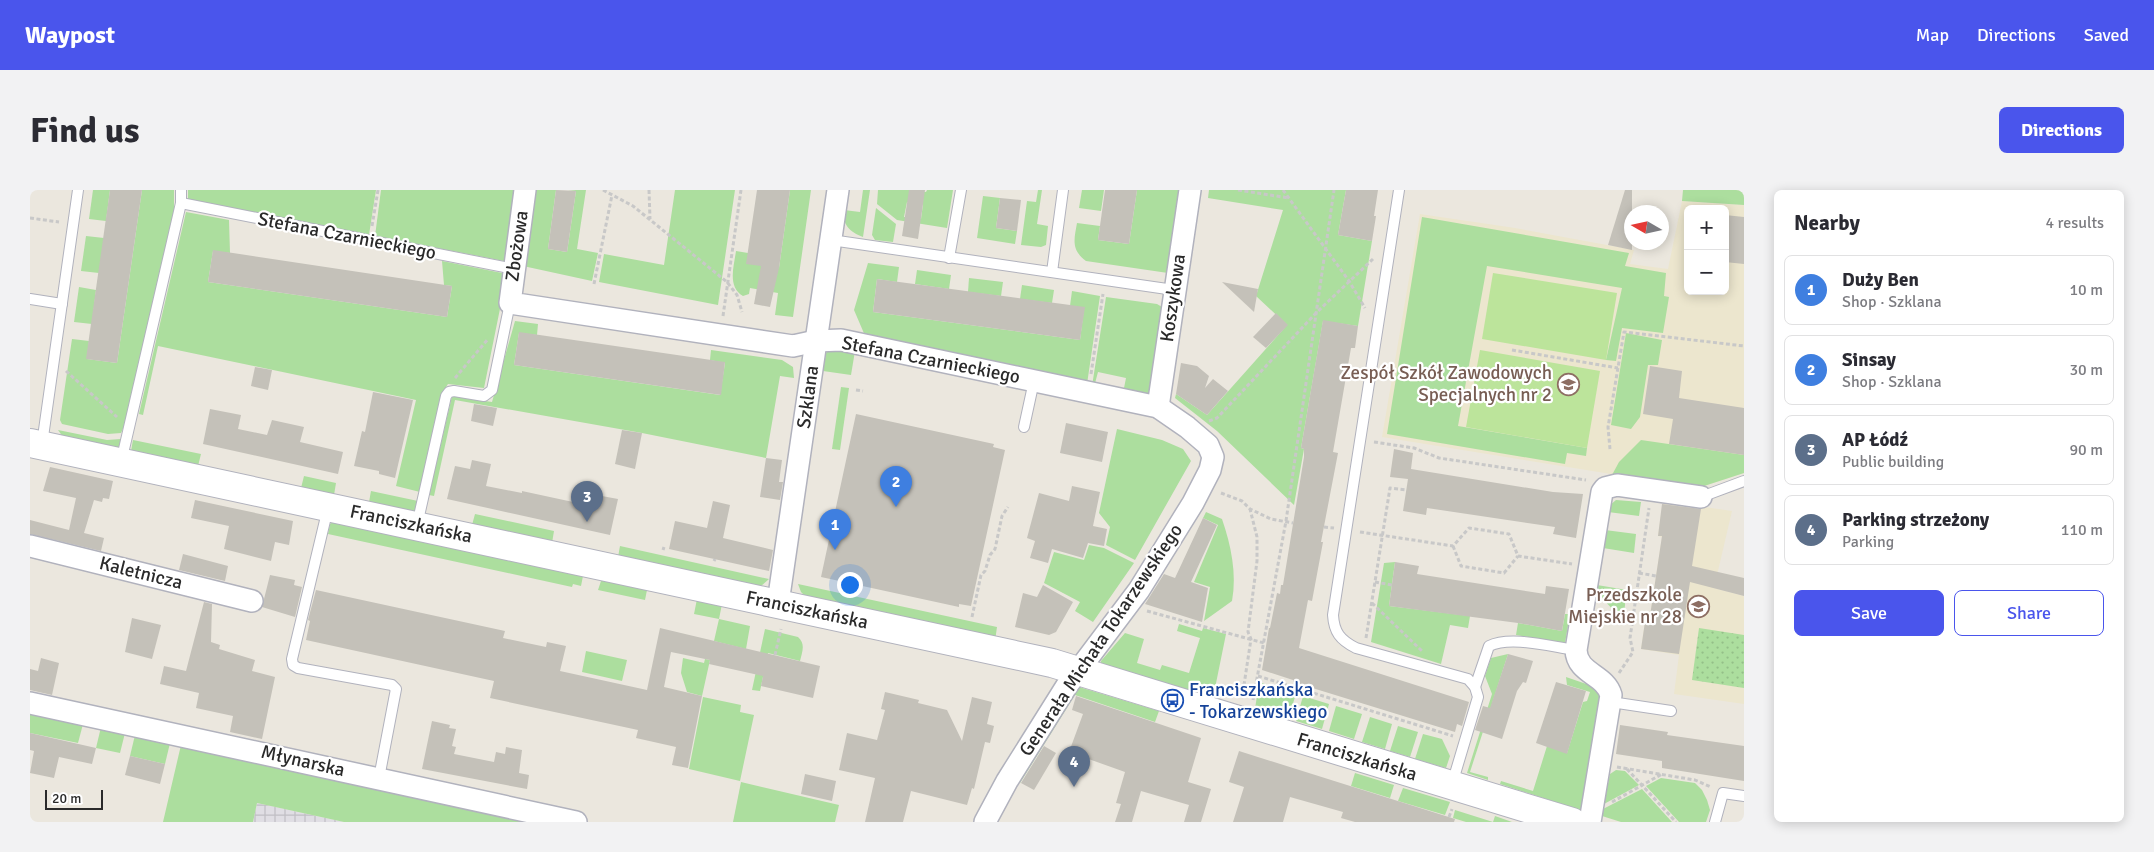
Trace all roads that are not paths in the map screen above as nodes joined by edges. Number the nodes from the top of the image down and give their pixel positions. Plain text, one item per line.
1 (78, 190) edge
2 (181, 190) edge
3 (525, 190) edge
4 (838, 190) edge
5 (961, 190) edge
6 (1063, 190) edge
7 (1190, 190) edge
8 (1399, 190) edge
9 (181, 203) junction
10 (831, 240) junction
11 (949, 258) junction
12 (514, 269) junction
13 (1052, 272) junction
14 (1174, 290) junction
15 (30, 298) edge
16 (510, 303) junction
17 (62, 304) junction
18 (816, 341) junction
19 (1034, 381) junction
20 (1158, 407) junction
21 (1024, 426) dead end
22 (36, 444) edge
23 (124, 449) junction
24 (1213, 457) joint
25 (1744, 481) edge
26 (1701, 497) joint
27 (328, 507) junction
28 (417, 526) junction
29 (30, 546) edge
30 (252, 601) dead end
31 (780, 614) junction
32 (1576, 650) junction
33 (1077, 671) junction
34 (1475, 687) junction
35 (1610, 695) junction
36 (30, 703) edge
37 (1671, 711) dead end
38 (379, 778) junction
39 (1744, 796) edge
40 (1452, 797) junction
41 (1585, 819) edge
42 (576, 822) edge
43 (985, 822) edge
44 (1715, 822) edge

1 - 17 lane
2 - 9 lane
3 - 12 street, Zbożowa
4 - 10 street, Szklana
5 - 11 lane
6 - 13 lane
7 - 14 street, Koszykowa
8 - 34 lane
9 - 12 lane, Stefana Czarnieckiego
9 - 23 lane
10 - 11 lane
10 - 18 street, Szklana
11 - 13 lane
12 - 16 street, Zbożowa
13 - 14 lane
14 - 20 street, Koszykowa
15 - 17 lane
16 - 18 street, Stefana Czarnieckiego
16 - 28 lane
17 - 22 lane
18 - 19 street, Stefana Czarnieckiego
18 - 31 street, Szklana
19 - 20 street, Stefana Czarnieckiego
19 - 21 lane
20 - 24 street, Stefana Czarnieckiego
22 - 23 street, Franciszkańska
23 - 27 street, Franciszkańska
24 - 33 street, Generała Michała Tokarzewskiego
25 - 26 lane
26 - 32 street
27 - 28 street, Franciszkańska
27 - 38 lane
28 - 31 street, Franciszkańska
29 - 30 street, Kaletnicza
31 - 33 street, Franciszkańska
32 - 34 lane
32 - 35 street
33 - 40 street, Franciszkańska
33 - 43 street, Generała Michała Tokarzewskiego
34 - 40 lane
35 - 37 lane
35 - 41 street
36 - 38 street, Młynarska
38 - 42 street, Młynarska
39 - 44 lane
40 - 41 street, Franciszkańska

